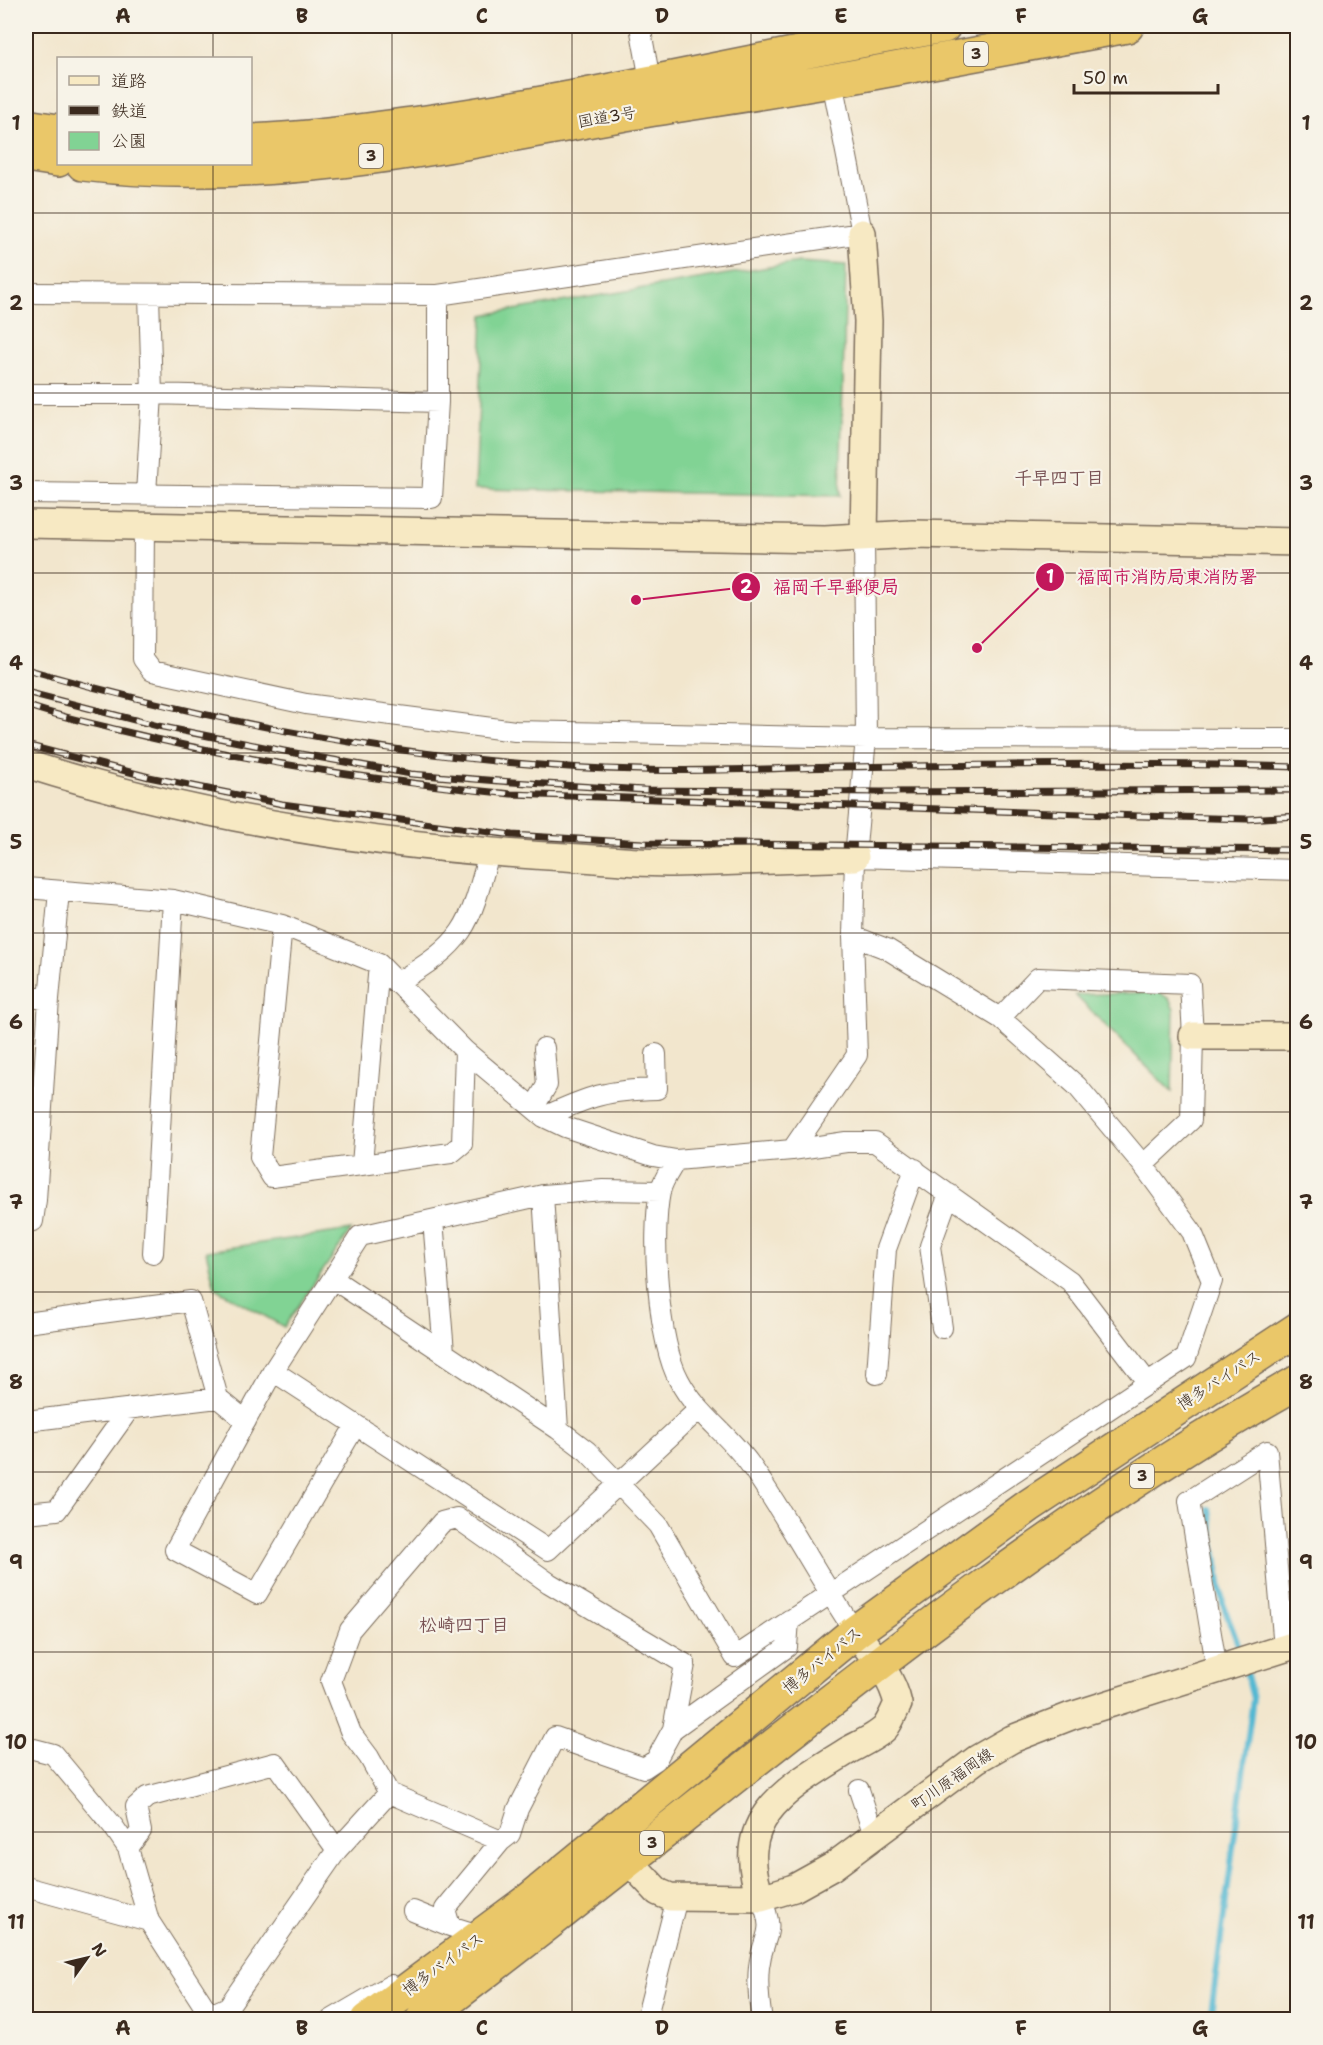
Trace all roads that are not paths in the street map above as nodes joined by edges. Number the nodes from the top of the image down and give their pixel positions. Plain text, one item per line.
1 (640, 26) edge
2 (944, 26) edge
3 (1122, 26) edge
4 (832, 81) junction
5 (653, 96) junction
6 (26, 126) edge
7 (57, 132) edge
8 (252, 141) edge
9 (26, 155) edge
10 (57, 160) edge
11 (91, 165) edge
12 (862, 233) junction
13 (26, 292) edge
14 (149, 295) junction
15 (438, 295) junction
16 (26, 394) edge
17 (152, 394) junction
18 (438, 402) junction
19 (26, 493) edge
20 (146, 494) junction
21 (26, 524) edge
22 (144, 525) junction
23 (864, 536) junction
24 (1298, 542) edge
25 (866, 738) junction
26 (1298, 739) edge
27 (26, 764) edge
28 (489, 853) junction
29 (855, 857) junction
30 (1298, 870) edge
31 (26, 888) edge
32 (59, 891) junction
33 (173, 900) junction
34 (282, 924) junction
35 (853, 936) junction
36 (379, 964) junction
37 (396, 983) junction
38 (26, 997) edge
39 (49, 999) junction
40 (1000, 1018) junction
41 (1193, 1036) junction
42 (1298, 1036) edge
43 (544, 1048) dead end
44 (465, 1051) junction
45 (656, 1054) dead end
46 (34, 1098) edge
47 (539, 1112) junction
48 (792, 1150) junction
49 (676, 1160) junction
50 (362, 1164) junction
51 (1143, 1165) junction
52 (915, 1169) junction
53 (660, 1191) junction
54 (949, 1194) junction
55 (543, 1195) junction
56 (31, 1199) edge
57 (433, 1220) junction
58 (26, 1223) edge
59 (153, 1252) dead end
60 (333, 1279) junction
61 (26, 1323) edge
62 (942, 1328) dead end
63 (1298, 1329) edge
64 (444, 1352) junction
65 (273, 1371) junction
66 (877, 1374) dead end
67 (1298, 1382) edge
68 (1148, 1383) junction
69 (218, 1398) junction
70 (130, 1408) junction
71 (699, 1410) junction
72 (26, 1421) edge
73 (246, 1421) junction
74 (355, 1426) junction
75 (558, 1429) junction
76 (620, 1485) junction
77 (26, 1514) edge
78 (829, 1593) junction
79 (789, 1620) junction
80 (855, 1632) junction
81 (1291, 1646) edge
82 (880, 1664) junction
83 (1217, 1670) junction
84 (673, 1729) junction
85 (26, 1747) edge
86 (860, 1790) dead end
87 (389, 1793) junction
88 (874, 1835) junction
89 (501, 1841) junction
90 (128, 1848) junction
91 (337, 1850) junction
92 (629, 1861) junction
93 (26, 1887) edge
94 (677, 1898) junction
95 (761, 1898) junction
96 (413, 1911) dead end
97 (149, 1921) junction
98 (450, 1926) junction
99 (482, 1936) junction
100 (391, 1985) dead end
101 (435, 2016) edge
102 (211, 2017) edge
103 (332, 2019) edge
104 (368, 2019) edge
105 (646, 2019) edge
106 (762, 2019) edge

1 - 5 street
2 - 5 highway, 国道3号 / 3
3 - 4 highway, 国道3号 / 3
4 - 5 highway, 国道3号 / 3
4 - 12 street
5 - 8 highway, 国道3号 / 3
5 - 11 highway, 国道3号 / 3
6 - 7 highway
9 - 10 highway
12 - 15 street
12 - 23 street
13 - 14 street
14 - 15 street
14 - 17 street
15 - 18 street
16 - 17 street
17 - 18 street
17 - 20 street
18 - 20 street
19 - 20 street
21 - 22 street
22 - 23 street
22 - 25 street
23 - 24 street
23 - 25 street
25 - 26 street
25 - 29 street
27 - 28 street
28 - 29 street
28 - 37 street
29 - 30 street
29 - 35 street
31 - 32 street
32 - 33 street
32 - 39 street
33 - 34 street
33 - 59 street
34 - 36 street
34 - 50 street
35 - 40 street
35 - 48 street
36 - 37 street
36 - 50 street
37 - 44 street
38 - 39 street
39 - 46 street
40 - 41 street
40 - 51 street
41 - 42 street
41 - 51 street
43 - 47 street
44 - 47 street
44 - 50 street
45 - 47 street
46 - 56 street
47 - 49 street
48 - 49 street
48 - 52 street
49 - 53 street
51 - 68 street
52 - 54 street
52 - 66 street
53 - 55 street
53 - 71 street
54 - 62 street
54 - 68 street
55 - 57 street
55 - 75 street
56 - 58 street
57 - 60 street
57 - 64 street
60 - 64 street
60 - 65 street
61 - 69 street
63 - 80 highway, 博多バイパス / 3
64 - 75 street
65 - 73 street
65 - 74 street
67 - 82 highway, 博多バイパス / 3
68 - 78 street
69 - 70 street
69 - 73 street
70 - 72 street
70 - 77 street
71 - 76 street
71 - 78 street
73 - 74 street
74 - 76 street
75 - 76 street
76 - 79 street
78 - 79 street
78 - 80 street
79 - 84 street
80 - 82 street
80 - 99 highway, 博多バイパス / 3
81 - 83 street, 町川原福岡線
81 - 83 street
82 - 92 highway, 博多バイパス / 3
82 - 95 street
83 - 88 street, 町川原福岡線
84 - 87 street
84 - 89 street
85 - 90 street
86 - 88 street
87 - 89 street
87 - 91 street
88 - 95 street, 町川原福岡線
89 - 98 street
90 - 91 street
90 - 97 street
91 - 102 street
92 - 94 street, 町川原福岡線
92 - 101 highway, 博多バイパス / 3
93 - 97 street
94 - 95 street, 町川原福岡線
94 - 105 street
95 - 106 street
96 - 98 street
97 - 102 street
98 - 99 street
99 - 104 highway, 博多バイパス / 3
100 - 103 street

